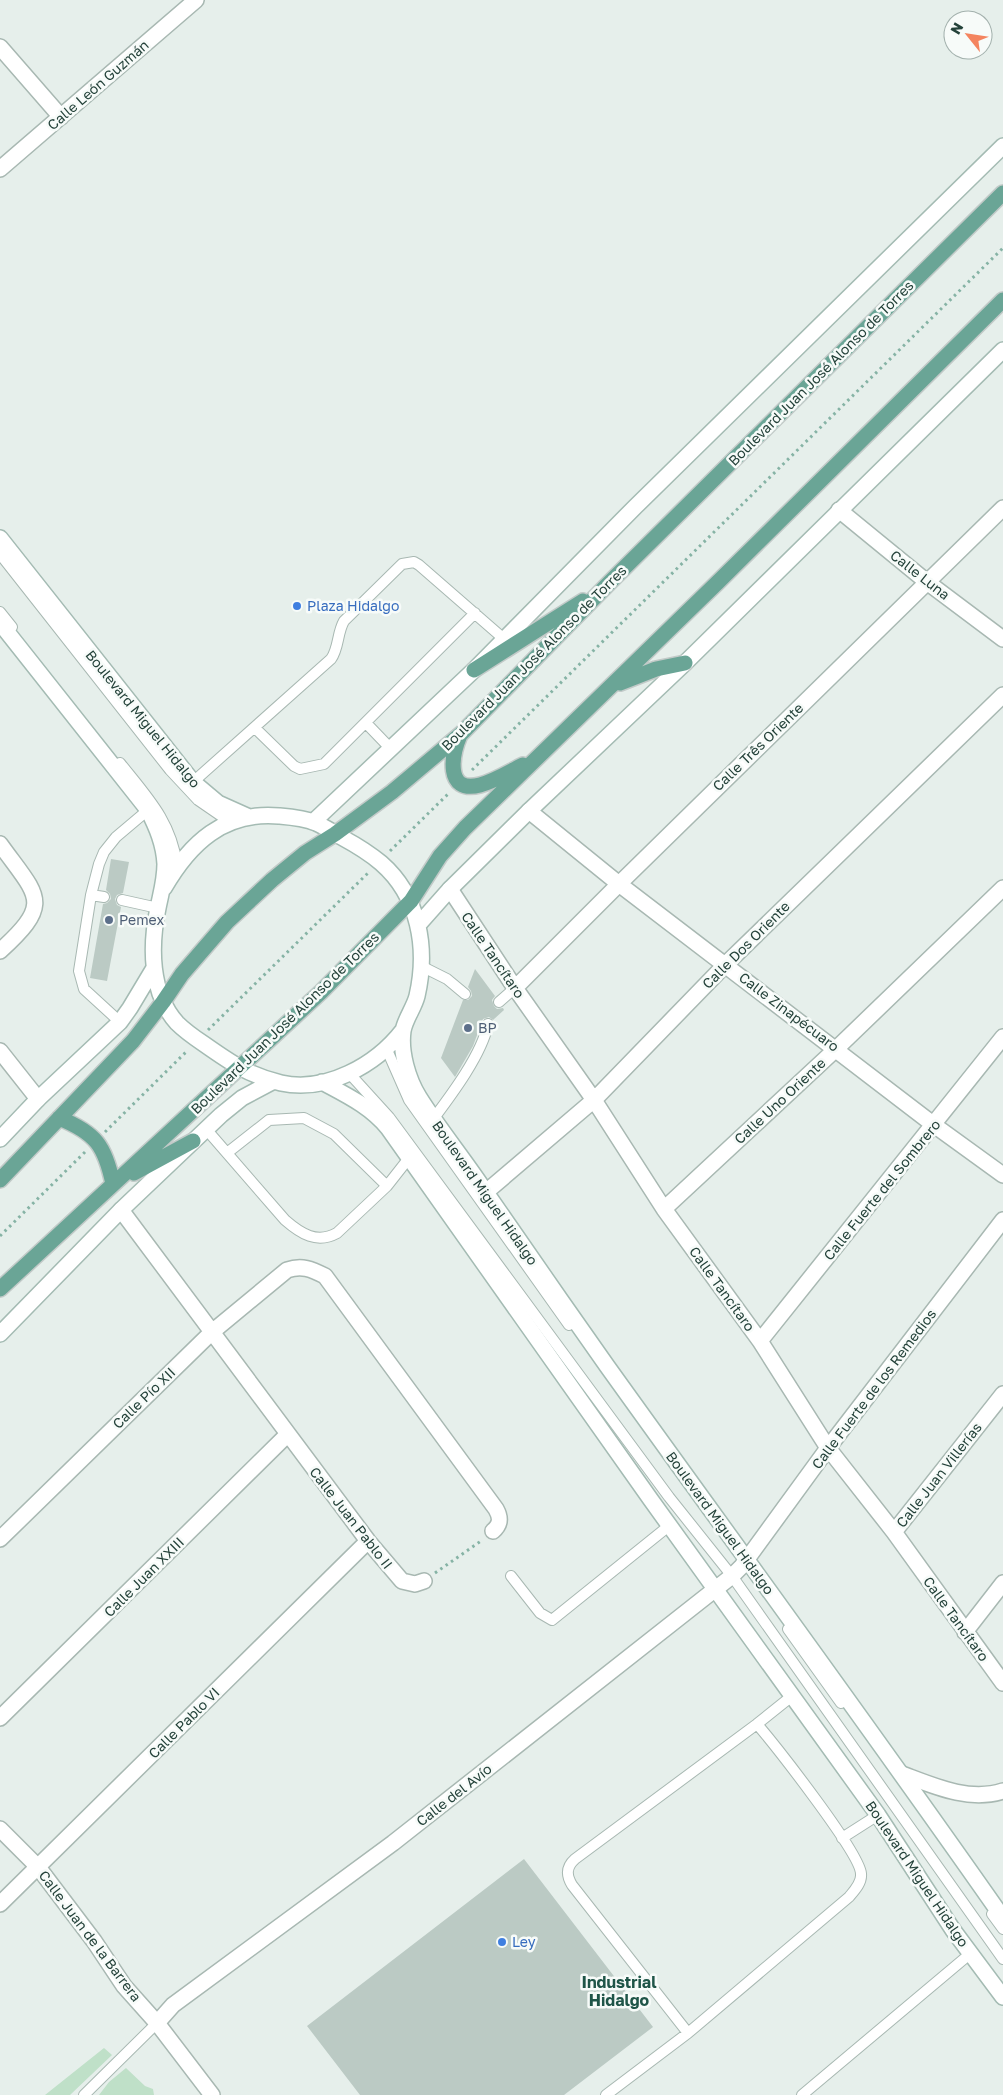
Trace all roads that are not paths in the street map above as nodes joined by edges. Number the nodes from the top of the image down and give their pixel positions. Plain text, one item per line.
1 (196, 0) edge
2 (0, 47) edge
3 (61, 117) junction
4 (1003, 146) edge
5 (0, 169) edge
6 (1003, 193) edge
7 (1003, 300) edge
8 (1003, 350) edge
9 (1003, 508) edge
10 (838, 510) junction
11 (0, 538) edge
12 (0, 554) edge
13 (927, 582) junction
14 (609, 583) junction
15 (0, 612) edge
16 (475, 613) junction
17 (0, 623) edge
18 (504, 639) junction
19 (1003, 640) edge
20 (685, 664) junction
21 (474, 670) junction
22 (610, 688) junction
23 (1003, 695) edge
24 (366, 723) junction
25 (255, 728) junction
26 (461, 734) junction
27 (391, 750) junction
28 (536, 758) junction
29 (193, 782) junction
30 (148, 810) junction
31 (528, 811) junction
32 (247, 816) junction
33 (230, 822) junction
34 (313, 822) junction
35 (335, 834) junction
36 (0, 844) edge
37 (177, 865) junction
38 (619, 884) junction
39 (164, 888) junction
40 (1003, 888) edge
41 (450, 889) junction
42 (91, 895) junction
43 (104, 897) dead end
44 (122, 900) dead end
45 (411, 901) junction
46 (158, 908) junction
47 (419, 924) junction
48 (0, 950) edge
49 (726, 964) junction
50 (421, 966) junction
51 (154, 968) junction
52 (515, 988) junction
53 (465, 994) dead end
54 (163, 1002) junction
55 (499, 1002) dead end
56 (120, 1022) junction
57 (488, 1024) dead end
58 (403, 1030) junction
59 (1003, 1038) edge
60 (836, 1049) junction
61 (387, 1050) junction
62 (0, 1051) edge
63 (238, 1068) junction
64 (348, 1073) junction
65 (274, 1081) junction
66 (322, 1082) junction
67 (38, 1100) junction
68 (594, 1100) junction
69 (59, 1118) junction
70 (434, 1118) junction
71 (934, 1125) junction
72 (206, 1129) junction
73 (0, 1139) edge
74 (192, 1141) junction
75 (227, 1153) junction
76 (409, 1158) junction
77 (1003, 1175) edge
78 (0, 1180) edge
79 (113, 1184) junction
80 (387, 1186) junction
81 (486, 1192) junction
82 (664, 1209) junction
83 (121, 1210) junction
84 (1003, 1220) edge
85 (0, 1289) edge
86 (212, 1332) junction
87 (0, 1334) edge
88 (760, 1342) junction
89 (1003, 1394) edge
90 (287, 1435) junction
91 (828, 1448) junction
92 (670, 1525) junction
93 (493, 1532) road end
94 (894, 1532) junction
95 (0, 1539) edge
96 (368, 1541) junction
97 (740, 1567) junction
98 (511, 1576) dead end
99 (424, 1581) road end
100 (1003, 1583) edge
101 (716, 1589) junction
102 (965, 1632) junction
103 (1003, 1683) edge
104 (792, 1696) junction
105 (0, 1718) edge
106 (757, 1724) junction
107 (902, 1774) junction
108 (1003, 1792) edge
109 (878, 1815) junction
110 (0, 1829) edge
111 (842, 1838) junction
112 (38, 1867) junction
113 (0, 1904) edge
114 (1003, 1918) edge
115 (1003, 1929) edge
116 (971, 1953) junction
117 (1003, 1959) edge
118 (1003, 1997) edge
119 (157, 2023) junction
120 (688, 2033) junction
121 (87, 2093) edge
122 (212, 2095) edge
123 (606, 2095) edge
124 (802, 2095) edge

1 - 3 street, Calle León Guzmán
2 - 3 street
3 - 5 street, Calle León Guzmán
4 - 18 street
6 - 14 main road, Boulevard Juan José Alonso de Torres
7 - 22 main road, Boulevard Juan José Alonso de Torres
8 - 10 street
9 - 13 street, Calle Três Oriente
10 - 13 street, Calle Luna
10 - 20 street
11 - 29 street, Boulevard Miguel Hidalgo
12 - 33 lane
13 - 19 street, Calle Luna
13 - 38 street, Calle Três Oriente
14 - 21 main road
14 - 26 main road, Boulevard Juan José Alonso de Torres
15 - 37 lane
16 - 18 lane
16 - 24 lane
16 - 25 lane
17 - 30 street
18 - 21 street
20 - 22 main road
20 - 31 street
21 - 27 street
22 - 28 main road, Boulevard Juan José Alonso de Torres
23 - 49 street, Calle Dos Oriente
24 - 25 lane
24 - 27 lane
25 - 29 lane
26 - 28 main road
26 - 35 main road, Boulevard Juan José Alonso de Torres
27 - 34 street
28 - 45 main road, Boulevard Juan José Alonso de Torres
29 - 32 street, Boulevard Miguel Hidalgo
30 - 39 street
30 - 42 lane
31 - 38 street, Calle Zinapécuaro
31 - 41 street
32 - 33 street
32 - 34 street, Boulevard Miguel Hidalgo
33 - 37 street
34 - 35 street, Boulevard Miguel Hidalgo
35 - 45 street, Boulevard Miguel Hidalgo
35 - 54 main road, Boulevard Juan José Alonso de Torres
36 - 48 street
37 - 39 street
38 - 49 street, Calle Zinapécuaro
38 - 52 street, Calle Três Oriente
39 - 46 street
40 - 60 street, Calle Uno Oriente
41 - 47 street
41 - 52 street, Calle Tancítaro
42 - 43 lane
42 - 56 lane
44 - 46 lane
45 - 47 street, Boulevard Miguel Hidalgo
45 - 63 main road, Boulevard Juan José Alonso de Torres
46 - 51 street
47 - 50 street, Boulevard Miguel Hidalgo
49 - 60 street, Calle Zinapécuaro
49 - 68 street, Calle Dos Oriente
50 - 53 lane
50 - 58 street, Boulevard Miguel Hidalgo
51 - 54 street
51 - 56 street
52 - 55 lane
52 - 68 street, Calle Tancítaro
54 - 63 street
54 - 69 main road, Boulevard Juan José Alonso de Torres
56 - 67 street
57 - 70 lane
58 - 61 street
58 - 70 street, Boulevard Miguel Hidalgo
59 - 71 street, Calle Fuerte del Sombrero
60 - 71 street, Calle Zinapécuaro
60 - 82 street, Calle Uno Oriente
61 - 64 street
61 - 97 lane
62 - 67 street
63 - 65 street
63 - 79 main road, Boulevard Juan José Alonso de Torres
64 - 66 street
64 - 97 lane
65 - 66 street
65 - 72 street, Boulevard Juan José Alonso de Torres
66 - 76 street, Boulevard Miguel Hidalgo
67 - 73 street
68 - 81 street, Calle Dos Oriente
68 - 82 street, Calle Tancítaro
69 - 78 main road, Boulevard Juan José Alonso de Torres
69 - 79 main road
70 - 81 street, Boulevard Miguel Hidalgo
71 - 77 street, Calle Zinapécuaro
71 - 88 street, Calle Fuerte del Sombrero
72 - 74 street, Boulevard Juan José Alonso de Torres
72 - 75 lane
74 - 79 main road
74 - 83 street, Boulevard Juan José Alonso de Torres
75 - 80 lane
75 - 80 lane
76 - 80 lane
76 - 92 street, Boulevard Miguel Hidalgo
79 - 85 main road, Boulevard Juan José Alonso de Torres
81 - 97 street, Boulevard Miguel Hidalgo
82 - 88 street, Calle Tancítaro
83 - 86 street, Calle Juan Pablo II
83 - 87 street, Boulevard Juan José Alonso de Torres
84 - 91 street, Calle Fuerte de los Remedios
86 - 90 street, Calle Juan Pablo II
86 - 93 street, Calle Pío XII
86 - 95 street, Calle Pío XII
88 - 91 street, Calle Tancítaro
89 - 94 street, Calle Juan Villerías
90 - 96 street, Calle Juan Pablo II
90 - 105 street, Calle Juan XXIII
91 - 94 street, Calle Tancítaro
91 - 97 street, Calle Fuerte de los Remedios
92 - 98 lane
92 - 101 street, Boulevard Miguel Hidalgo
94 - 102 street, Calle Tancítaro
96 - 99 street, Calle Juan Pablo II
96 - 112 street, Calle Pablo VI
97 - 101 street, Calle del Avío
97 - 107 street, Boulevard Miguel Hidalgo
97 - 115 lane
97 - 117 lane
100 - 102 street
101 - 104 street, Boulevard Miguel Hidalgo
101 - 119 street, Calle del Avío
102 - 103 street, Calle Tancítaro
104 - 106 lane
104 - 109 street, Boulevard Miguel Hidalgo
106 - 111 lane
106 - 120 lane
107 - 108 street
107 - 114 street, Boulevard Miguel Hidalgo
109 - 111 lane
109 - 116 street, Boulevard Miguel Hidalgo
110 - 112 street, Calle Juan de la Barrera
111 - 120 lane
112 - 113 street, Calle Pablo VI
112 - 119 street, Calle Juan de la Barrera
116 - 118 street, Boulevard Miguel Hidalgo
116 - 124 lane
119 - 121 lane
119 - 122 street, Calle Juan de la Barrera
120 - 123 lane

